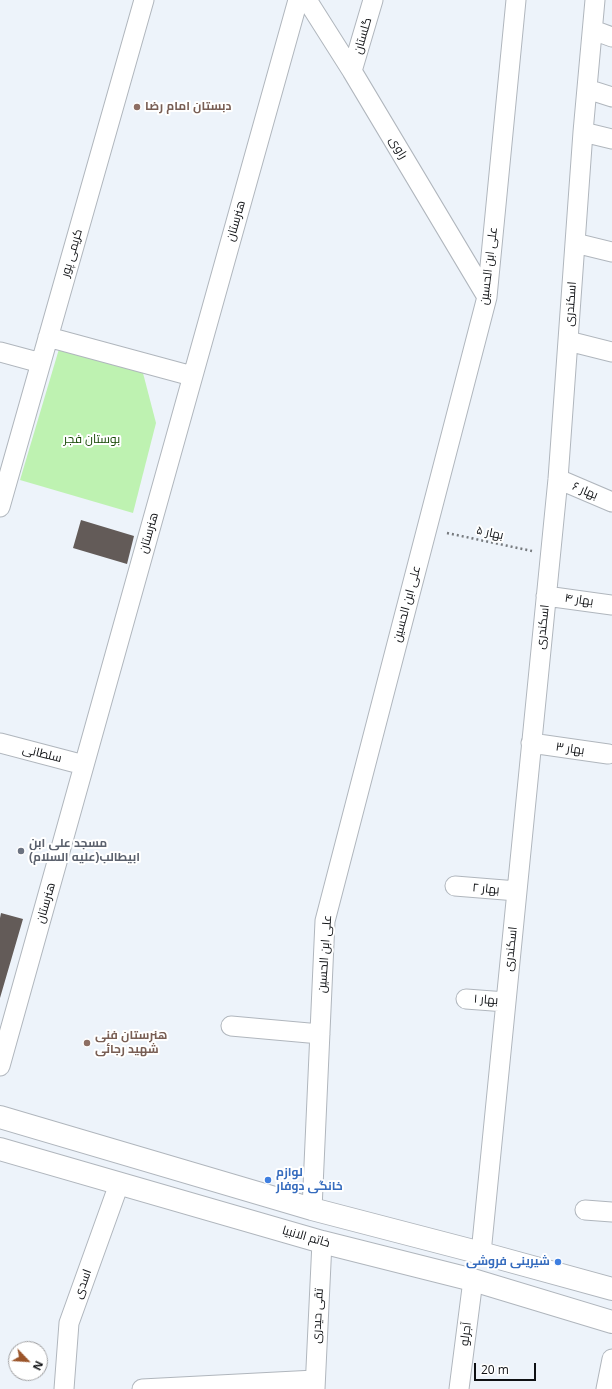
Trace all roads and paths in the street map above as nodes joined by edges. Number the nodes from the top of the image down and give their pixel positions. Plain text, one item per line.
1 (144, 0) edge
2 (298, 0) edge
3 (307, 0) edge
4 (373, 0) edge
5 (516, 0) edge
6 (596, 0) edge
7 (593, 30) junction
8 (612, 37) edge
9 (352, 71) junction
10 (587, 89) junction
11 (612, 97) edge
12 (584, 132) junction
13 (612, 139) edge
14 (576, 243) junction
15 (612, 252) edge
16 (487, 298) junction
17 (48, 337) junction
18 (568, 341) junction
19 (0, 352) edge
20 (612, 352) edge
21 (41, 363) junction
22 (192, 376) junction
23 (558, 479) junction
24 (612, 502) edge
25 (0, 507) edge
26 (427, 528) junction
27 (550, 555) junction
28 (546, 596) junction
29 (612, 605) edge
30 (0, 743) edge
31 (531, 743) junction
32 (608, 754) dead end
33 (84, 765) junction
34 (455, 886) dead end
35 (517, 891) junction
36 (466, 999) dead end
37 (506, 1002) junction
38 (231, 1026) dead end
39 (320, 1034) junction
40 (0, 1066) edge
41 (0, 1117) edge
42 (0, 1149) edge
43 (119, 1184) junction
44 (312, 1210) junction
45 (585, 1210) dead end
46 (612, 1212) edge
47 (322, 1242) junction
48 (481, 1253) junction
49 (473, 1280) junction
50 (612, 1289) edge
51 (612, 1322) edge
52 (612, 1359) edge
53 (315, 1385) edge
54 (178, 1388) edge
55 (64, 1389) edge
56 (142, 1389) edge
57 (459, 1389) edge
58 (606, 1389) edge

1 - 17 street, کریمی پور
2 - 22 street, هنرستان
3 - 9 street, راوی
4 - 9 street, گلستان
5 - 16 street, علی ابن الحسین
6 - 7 street, اسکندری
7 - 8 street
7 - 10 street, اسکندری
9 - 16 street, راوی
10 - 11 street
10 - 12 street, اسکندری
12 - 13 street
12 - 14 street, اسکندری
14 - 15 street
14 - 18 street, اسکندری
16 - 26 street, علی ابن الحسین
17 - 21 street, کریمی پور
17 - 22 street
18 - 20 street
18 - 23 street, اسکندری
19 - 21 street
21 - 25 street, کریمی پور
22 - 33 street, هنرستان
23 - 24 street, بهار ۶
23 - 27 street, اسکندری
26 - 27 path, بهار ۵
26 - 39 street, علی ابن الحسین
27 - 28 street, اسکندری
28 - 29 street, بهار ۴
28 - 31 street, اسکندری
30 - 33 street, سلطانی
31 - 32 street, بهار ۳
31 - 35 street, اسکندری
33 - 40 street, هنرستان
34 - 35 street, بهار ۲
35 - 37 street, اسکندری
36 - 37 street, بهار ۱
37 - 48 street, اسکندری
38 - 39 street
39 - 44 street, علی ابن الحسین
41 - 44 main road
42 - 43 main road, خاتم الانبیا
43 - 47 main road, خاتم الانبیا
43 - 55 street, اسدی
44 - 48 main road
45 - 46 street
47 - 49 main road, خاتم الانبیا
47 - 53 street, تقی حیدری
48 - 50 main road
49 - 51 main road, خاتم الانبیا
49 - 57 street, آجرلو
52 - 58 street
53 - 54 street
54 - 56 street

